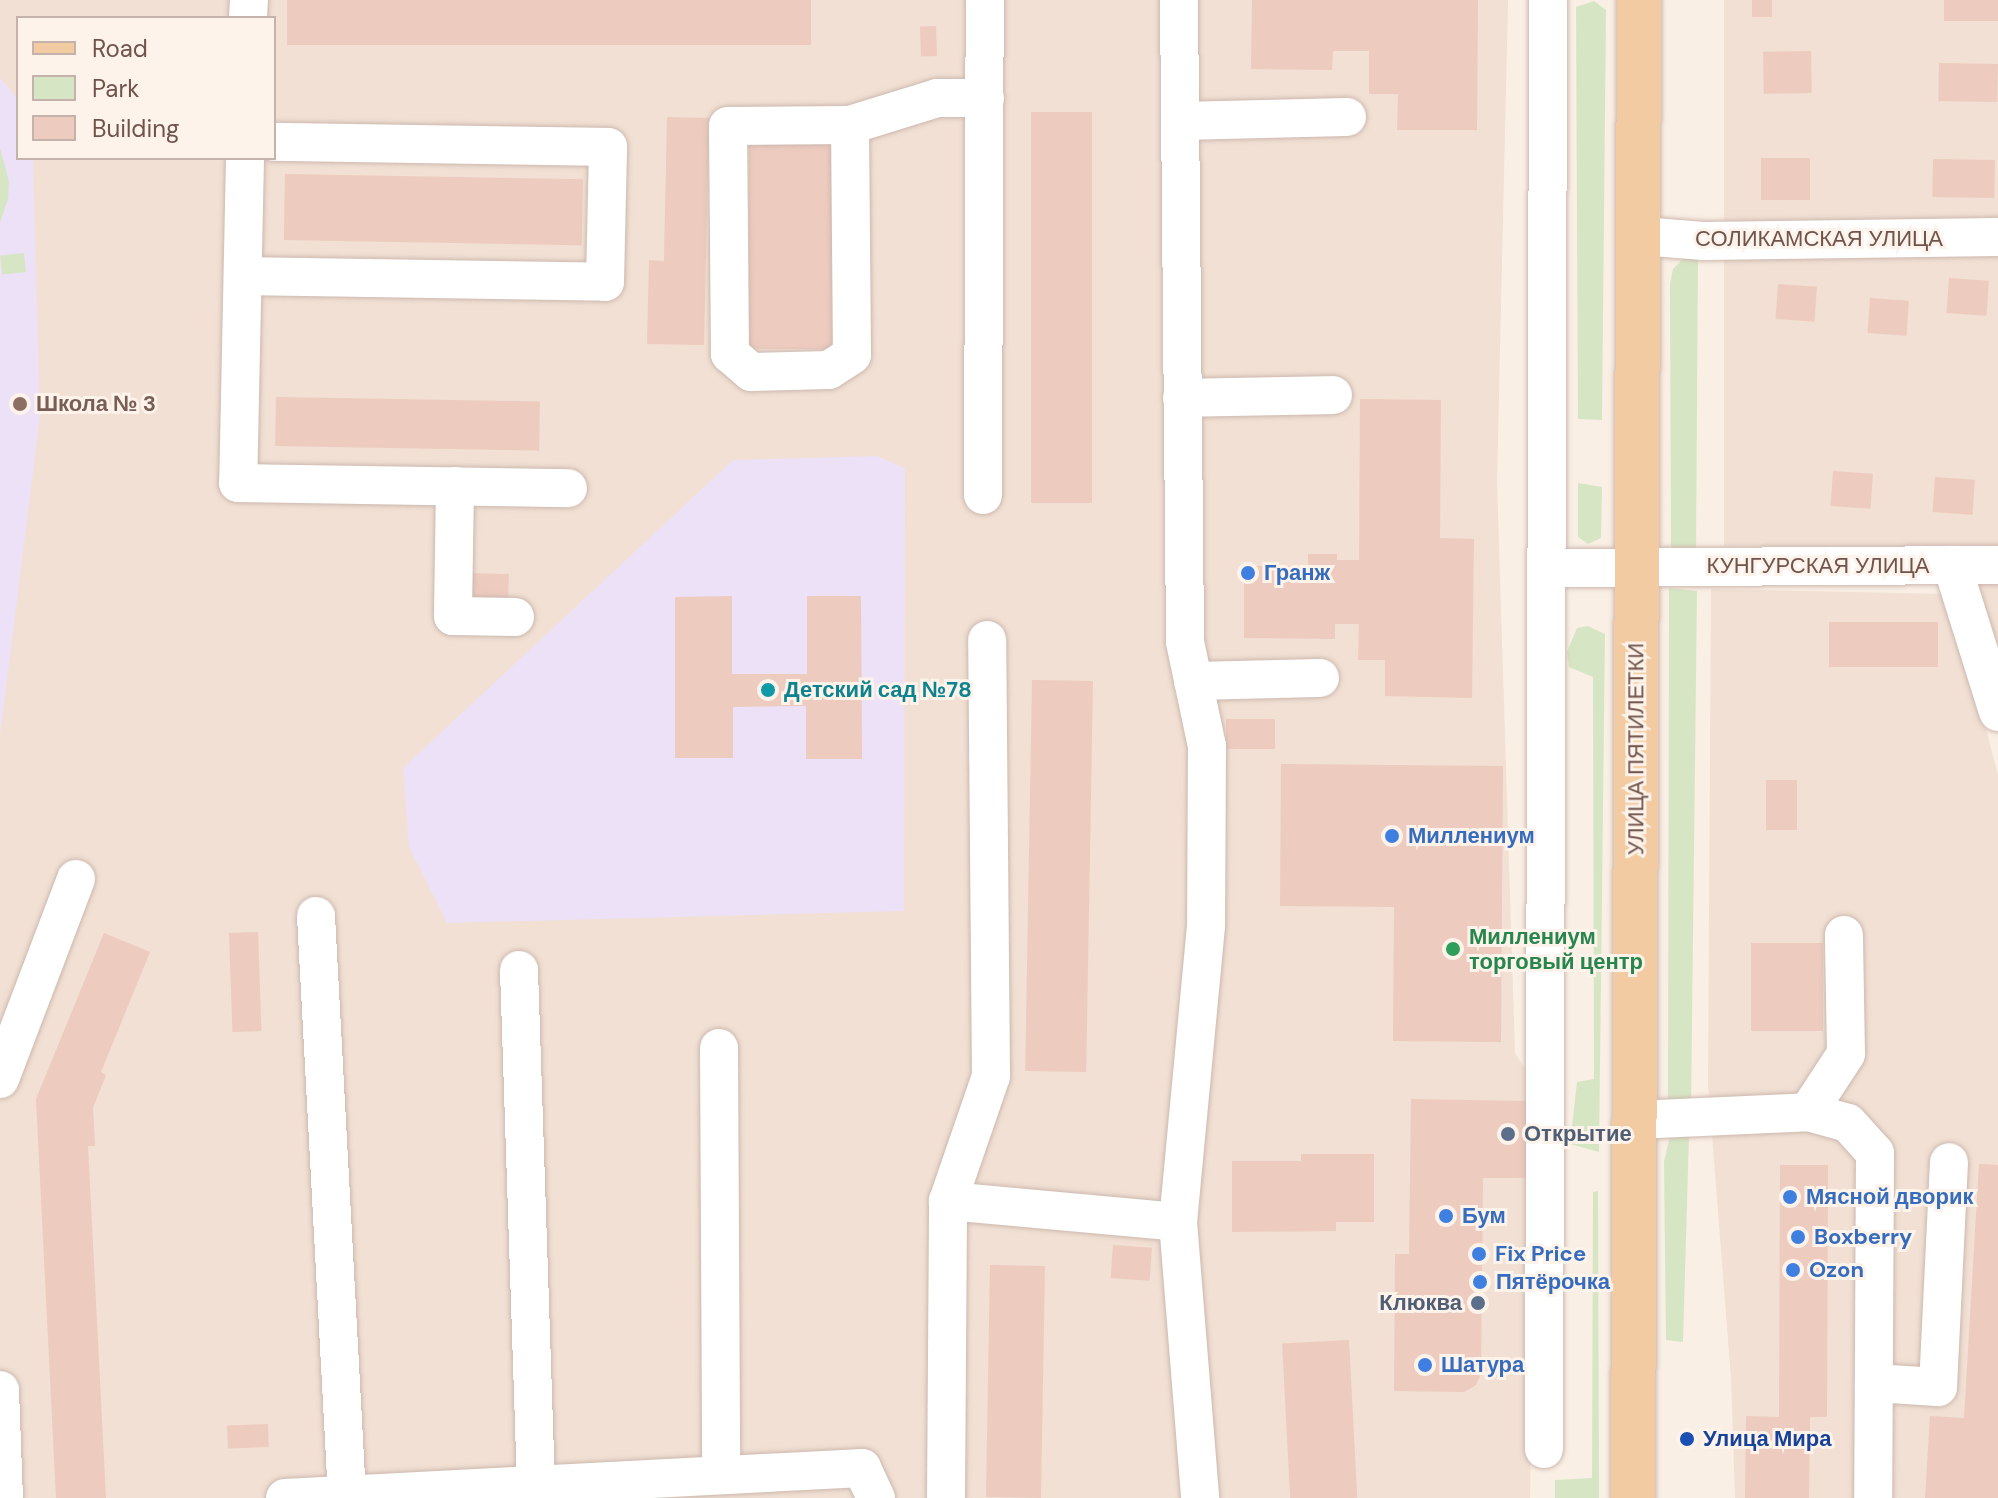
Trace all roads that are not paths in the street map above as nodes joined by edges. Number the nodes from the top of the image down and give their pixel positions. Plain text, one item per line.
1 (985, 0) edge
2 (1179, 0) edge
3 (1548, 0) edge
4 (1639, 0) edge
5 (985, 98) junction
6 (1347, 117) dead end
7 (1180, 121) junction
8 (850, 125) junction
9 (276, 142) edge
10 (245, 160) edge
11 (1640, 236) junction
12 (1998, 237) edge
13 (243, 276) junction
14 (1333, 395) dead end
15 (1182, 398) junction
16 (455, 486) junction
17 (568, 488) dead end
18 (983, 495) dead end
19 (1952, 565) junction
20 (1998, 565) edge
21 (1548, 568) junction
22 (1637, 568) junction
23 (515, 617) dead end
24 (987, 640) dead end
25 (1320, 678) dead end
26 (1193, 681) junction
27 (1998, 712) edge
28 (76, 879) dead end
29 (316, 916) dead end
30 (1844, 935) dead end
31 (519, 970) dead end
32 (719, 1048) dead end
33 (0, 1079) edge
34 (1808, 1112) junction
35 (1635, 1120) junction
36 (1949, 1162) dead end
37 (948, 1201) junction
38 (1178, 1222) junction
39 (1874, 1383) junction
40 (0, 1390) edge
41 (1544, 1449) dead end
42 (721, 1475) junction
43 (536, 1485) junction
44 (347, 1495) junction
45 (4, 1498) edge
46 (285, 1498) edge
47 (876, 1498) edge
48 (946, 1498) edge
49 (1200, 1498) edge
50 (1633, 1498) edge
51 (1873, 1498) edge

1 - 5 street
2 - 7 street
3 - 21 street
4 - 11 main road, УЛИЦА ПЯТИЛЕТКИ
5 - 8 street
5 - 18 street
6 - 7 street
7 - 15 street
8 - 8 street
9 - 13 street
10 - 13 street
11 - 12 street, СОЛИКАМСКАЯ УЛИЦА
11 - 22 main road, УЛИЦА ПЯТИЛЕТКИ
13 - 16 street
14 - 15 street
15 - 26 street
16 - 17 street
16 - 23 street
19 - 20 street, КУНГУРСКАЯ УЛИЦА
19 - 22 street, КУНГУРСКАЯ УЛИЦА
19 - 27 street
21 - 22 street, КУНГУРСКАЯ УЛИЦА
21 - 41 street
22 - 35 main road, УЛИЦА ПЯТИЛЕТКИ
24 - 37 street
25 - 26 street
26 - 38 street
28 - 33 street
29 - 44 street
30 - 34 street
31 - 43 street
32 - 42 street
34 - 35 street
34 - 39 street
35 - 50 main road, УЛИЦА ПЯТИЛЕТКИ
36 - 39 street
37 - 38 street
37 - 48 street
38 - 49 street
39 - 51 street
40 - 45 street
42 - 43 street
42 - 47 street
43 - 44 street
44 - 46 street

